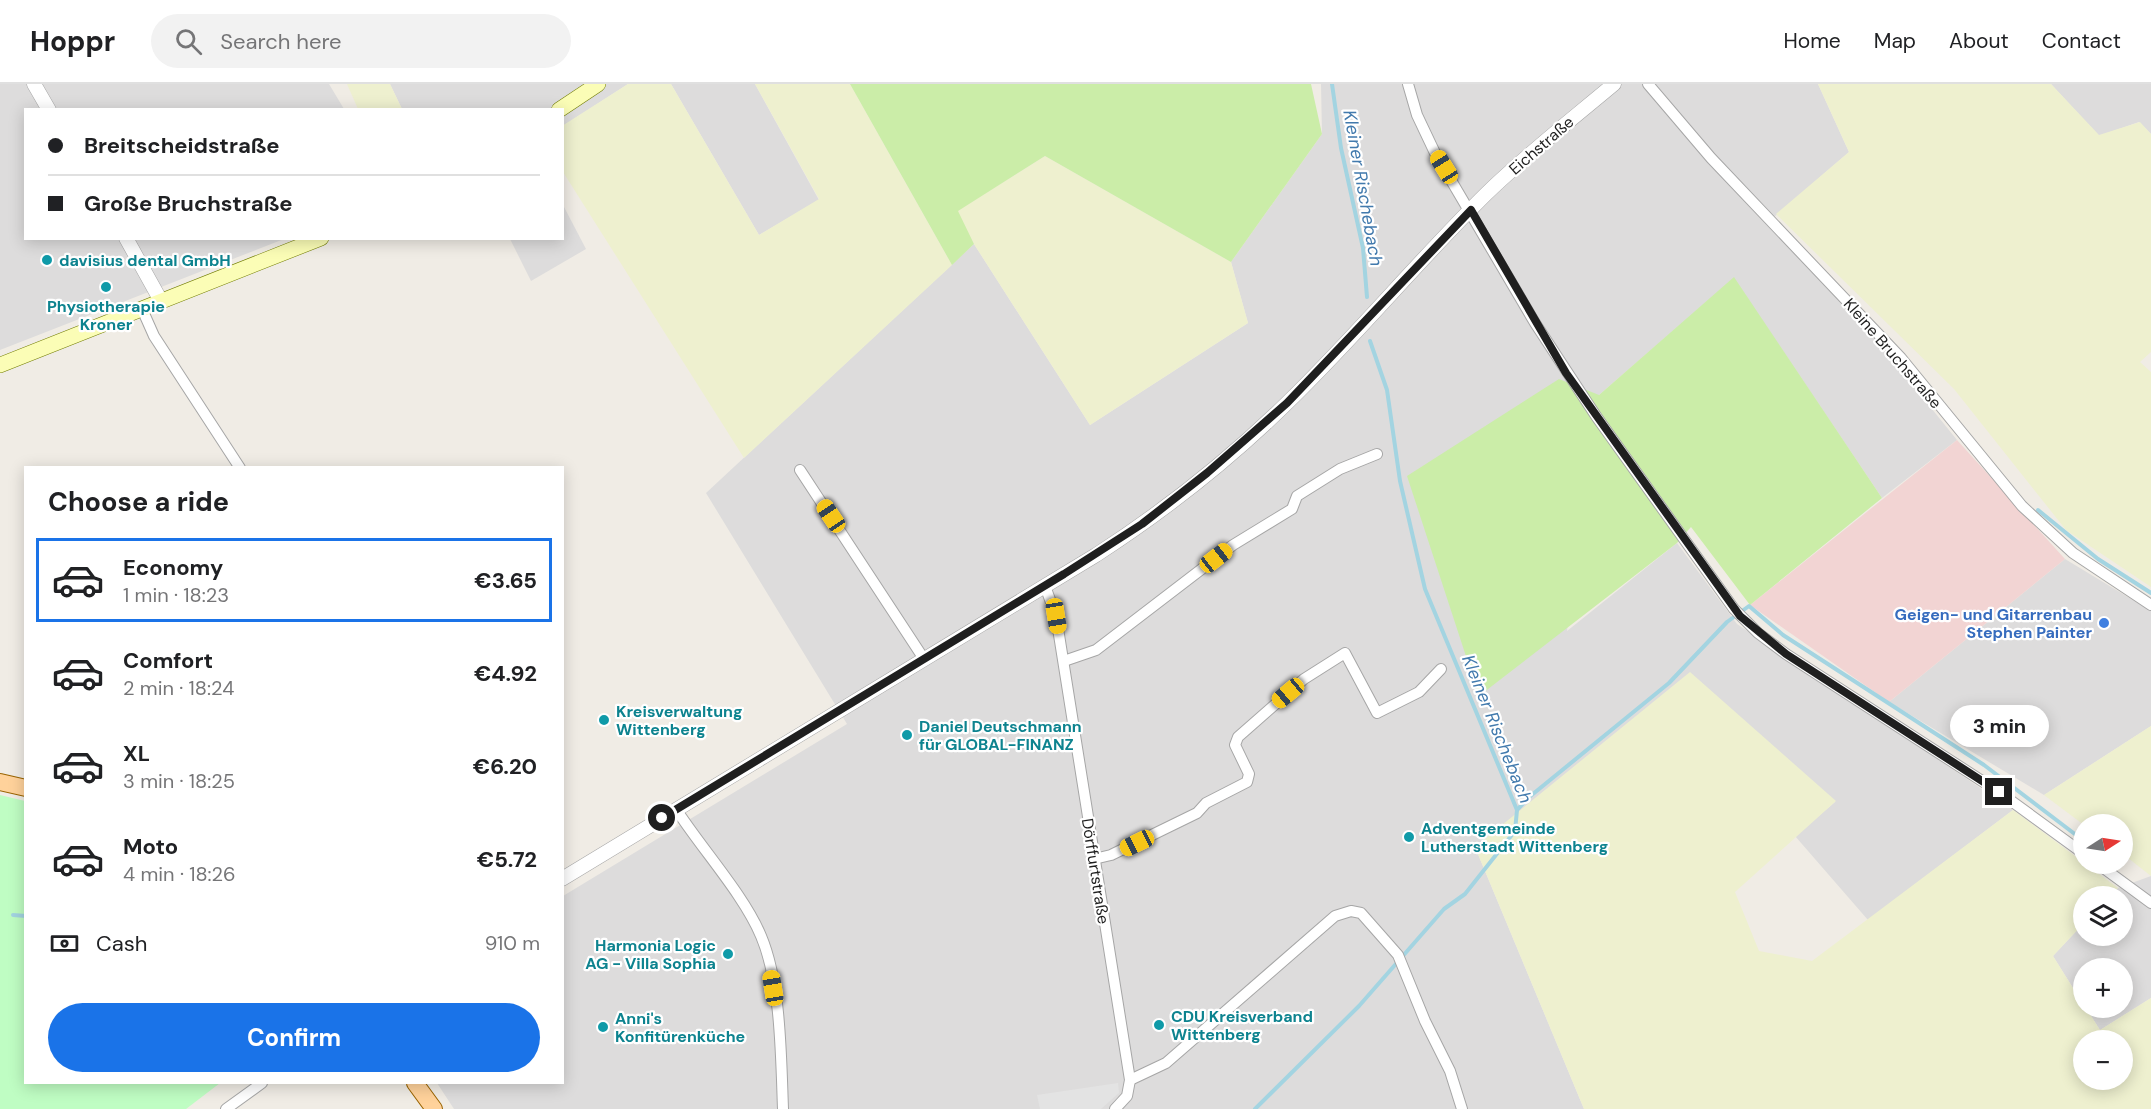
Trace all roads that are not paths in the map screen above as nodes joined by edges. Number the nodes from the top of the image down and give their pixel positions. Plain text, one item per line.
1 (34, 84) edge
2 (598, 84) edge
3 (1408, 84) edge
4 (1614, 84) edge
5 (1648, 84) edge
6 (48, 108) edge
7 (562, 108) edge
8 (1471, 210) junction
9 (127, 240) edge
10 (316, 240) edge
11 (160, 301) junction
12 (142, 309) junction
13 (0, 365) edge
14 (1377, 454) dead end
15 (239, 466) edge
16 (800, 470) dead end
17 (1045, 586) junction
18 (2151, 605) edge
19 (924, 659) junction
20 (1064, 661) junction
21 (1441, 669) dead end
22 (0, 782) edge
23 (24, 788) edge
24 (676, 809) junction
25 (2073, 846) edge
26 (1094, 859) junction
27 (2112, 874) edge
28 (564, 878) edge
29 (2151, 903) edge
30 (1130, 1080) junction
31 (260, 1084) edge
32 (416, 1084) edge
33 (226, 1109) edge
34 (434, 1109) edge
35 (783, 1109) edge
36 (1115, 1109) edge
37 (1462, 1109) edge

1 - 6 street
2 - 7 main road
3 - 8 street
4 - 8 street, Eichstraße
5 - 18 street, Kleine Bruchstraße
8 - 17 street, Eichstraße
8 - 25 street
9 - 11 street
10 - 11 main road
11 - 12 main road
12 - 13 main road
12 - 15 street
14 - 20 street
16 - 19 street
17 - 19 street, Eichstraße
17 - 20 street, Dörffurtstraße
19 - 24 street, Eichstraße
20 - 26 street, Dörffurtstraße
21 - 26 street
22 - 23 main road
24 - 28 street, Eichstraße
24 - 35 street
26 - 30 street, Dörffurtstraße
27 - 29 street
30 - 36 street
30 - 37 street
31 - 33 street
32 - 34 main road

